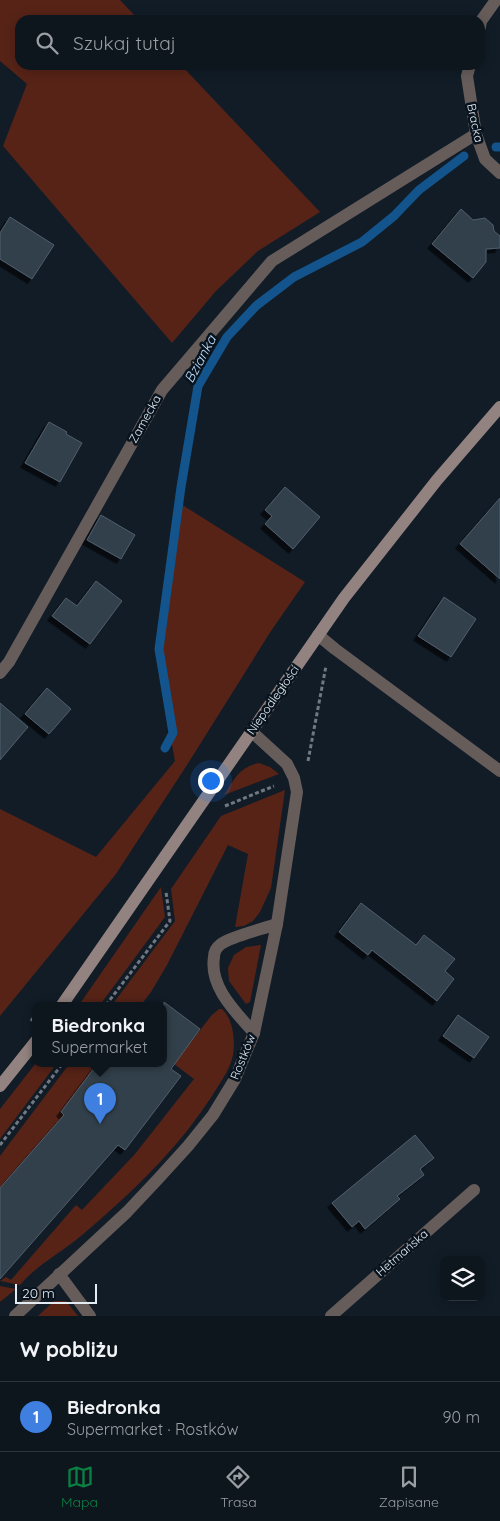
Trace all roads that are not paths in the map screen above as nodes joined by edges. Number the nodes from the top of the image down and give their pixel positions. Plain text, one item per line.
1 (496, 0) edge
2 (485, 17) edge
3 (469, 70) edge
4 (476, 134) junction
5 (500, 174) edge
6 (500, 407) edge
7 (318, 635) junction
8 (0, 673) edge
9 (252, 732) junction
10 (500, 771) edge
11 (277, 924) junction
12 (64, 1002) edge
13 (254, 1034) junction
14 (32, 1046) edge
15 (0, 1086) edge
16 (474, 1190) dead end
17 (59, 1274) junction
18 (15, 1316) edge
19 (90, 1316) edge
20 (331, 1316) edge

1 - 2 street
3 - 4 street, Bracka
4 - 5 street, Bracka
4 - 8 street, Zamecka
6 - 7 street, Niepodległości
7 - 9 street, Niepodległości
7 - 10 street
9 - 11 street, Rostków
9 - 12 street, Niepodległości
11 - 13 street, Rostków
11 - 13 street
13 - 17 street, Rostków
14 - 15 street
16 - 20 street, Hetmańska
17 - 18 street, Rostków
17 - 19 street

